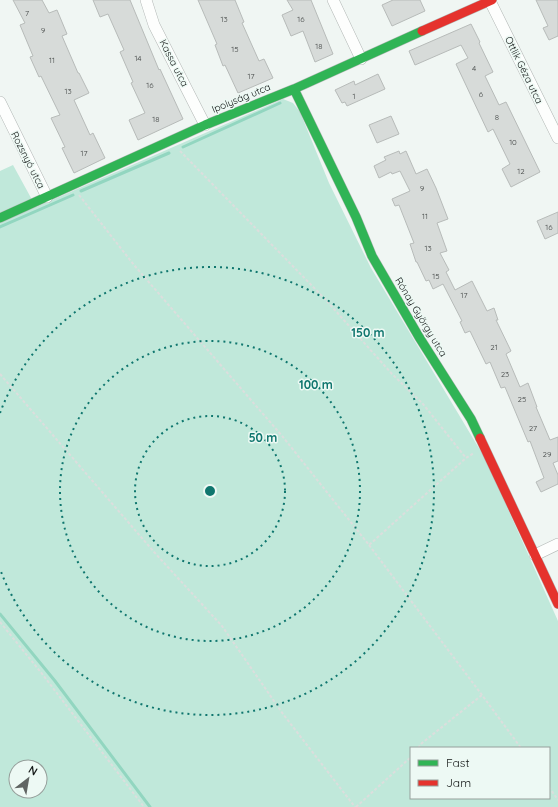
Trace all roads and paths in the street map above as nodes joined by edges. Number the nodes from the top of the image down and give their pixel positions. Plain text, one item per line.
1 (146, 0) edge
2 (333, 0) edge
3 (491, 1) edge
4 (361, 59) junction
5 (294, 89) junction
6 (0, 102) edge
7 (205, 125) junction
8 (558, 138) edge
9 (171, 141) junction
10 (72, 186) junction
11 (47, 197) junction
12 (0, 218) edge
13 (0, 374) edge
14 (484, 447) junction
15 (466, 458) junction
16 (558, 544) edge
17 (369, 545) junction
18 (535, 555) junction
19 (558, 604) edge
20 (0, 622) edge
21 (482, 695) junction
22 (419, 747) edge
23 (520, 747) edge
24 (410, 758) edge
25 (550, 788) edge
26 (558, 800) edge
27 (144, 807) edge
28 (356, 807) edge

1 - 7 street, Kassa utca
2 - 4 street
3 - 4 street, Ipolyság utca
3 - 8 street, Ottlik Géza utca
4 - 5 street, Ipolyság utca
5 - 7 street, Ipolyság utca
5 - 14 street, Rónay György utca
6 - 11 street, Rozsnyó utca
7 - 9 street, Ipolyság utca
9 - 10 street, Ipolyság utca
9 - 15 path
10 - 11 street, Ipolyság utca
10 - 17 path
11 - 12 street, Ipolyság utca
13 - 28 path
14 - 15 path
14 - 18 street, Rónay György utca
15 - 17 path
16 - 18 street
17 - 21 path
18 - 19 street, Rónay György utca
20 - 27 path
21 - 22 path
21 - 23 path
24 - 28 path
25 - 26 path

